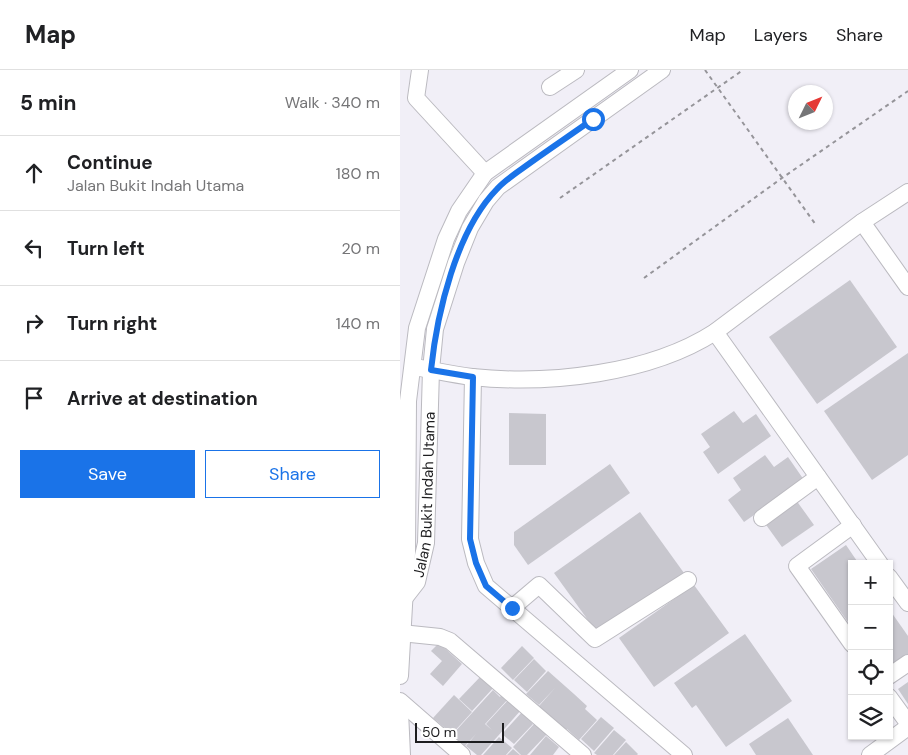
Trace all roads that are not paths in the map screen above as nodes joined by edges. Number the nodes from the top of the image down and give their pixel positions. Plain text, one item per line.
1 (420, 70) edge
2 (576, 70) edge
3 (630, 70) edge
4 (662, 70) edge
5 (550, 87) dead end
6 (485, 173) junction
7 (908, 192) edge
8 (862, 222) junction
9 (908, 287) edge
10 (715, 332) junction
11 (412, 366) junction
12 (431, 370) junction
13 (473, 377) junction
14 (818, 477) junction
15 (762, 518) dead end
16 (853, 526) junction
17 (877, 560) edge
18 (688, 580) dead end
19 (893, 583) edge
20 (403, 600) junction
21 (908, 604) edge
22 (512, 608) junction
23 (401, 633) edge
24 (848, 638) edge
25 (908, 663) edge
26 (893, 673) edge
27 (400, 676) edge
28 (400, 701) edge
29 (893, 703) edge
30 (400, 711) edge
31 (908, 725) edge
32 (402, 755) edge
33 (462, 755) edge
34 (583, 755) edge
35 (684, 755) edge
36 (870, 755) edge

1 - 6 street
2 - 5 street
3 - 6 street, Jalan Bukit Indah Utama
4 - 12 street, Jalan Bukit Indah Utama
6 - 11 street, Jalan Bukit Indah Utama
7 - 8 street
8 - 9 street
8 - 10 street
10 - 13 street
10 - 14 street
11 - 12 street
11 - 20 street, Jalan Bukit Indah Utama
12 - 13 street
12 - 20 street, Jalan Bukit Indah Utama
13 - 22 street
14 - 15 street
14 - 16 street
16 - 17 street
16 - 24 street
18 - 22 street
19 - 21 street
20 - 23 street
22 - 35 street
23 - 27 street
23 - 34 street
25 - 26 street
28 - 33 street
29 - 31 street
30 - 32 street
31 - 36 street

